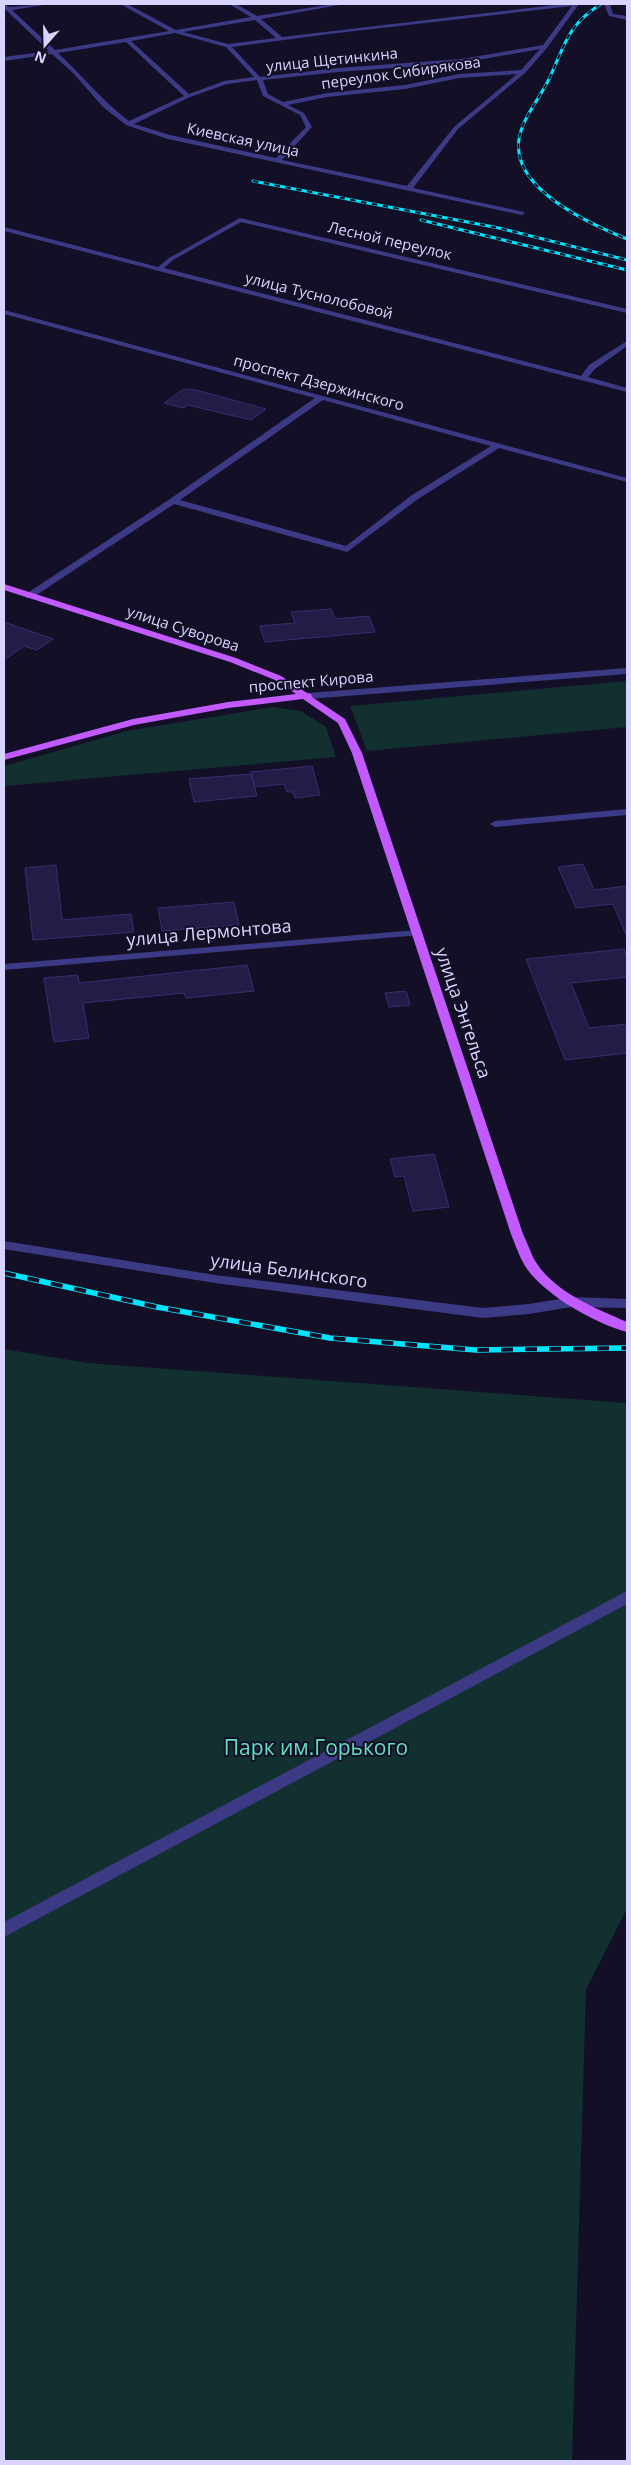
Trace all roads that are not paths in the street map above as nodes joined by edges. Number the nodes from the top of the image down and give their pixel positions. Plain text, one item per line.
1 (47, 4) edge
2 (123, 4) edge
3 (232, 4) edge
4 (342, 4) edge
5 (576, 4) edge
6 (607, 4) edge
7 (5, 7) edge
8 (256, 17) junction
9 (627, 18) edge
10 (174, 31) junction
11 (280, 38) junction
12 (128, 41) junction
13 (228, 46) junction
14 (545, 47) junction
15 (55, 52) junction
16 (4, 59) edge
17 (523, 72) junction
18 (260, 80) junction
19 (188, 96) junction
20 (282, 104) junction
21 (128, 124) junction
22 (279, 159) junction
23 (410, 187) junction
24 (522, 213) dead end
25 (4, 229) edge
26 (158, 270) junction
27 (627, 311) edge
28 (4, 312) edge
29 (627, 343) edge
30 (583, 378) junction
31 (627, 390) edge
32 (321, 398) junction
33 (498, 446) junction
34 (627, 480) edge
35 (172, 501) junction
36 (4, 587) edge
37 (29, 596) junction
38 (627, 671) edge
39 (308, 696) junction
40 (342, 721) joint
41 (4, 757) edge
42 (627, 812) edge
43 (495, 824) dead end
44 (417, 933) junction
45 (4, 967) edge
46 (4, 1245) edge
47 (572, 1302) junction
48 (627, 1304) edge
49 (627, 1327) edge
50 (627, 1596) edge
51 (4, 1930) edge

1 - 7 street
2 - 10 street
3 - 8 street
4 - 8 street
5 - 11 street
5 - 14 street
6 - 9 street
7 - 15 street, Киевская улица
8 - 10 street
8 - 11 street
10 - 12 street
10 - 13 street
11 - 13 street
12 - 15 street
12 - 19 street
13 - 18 street
14 - 17 street
14 - 18 street, улица Щетинкина
15 - 16 street
15 - 21 street, Киевская улица
17 - 20 street, переулок Сибирякова
17 - 23 street
18 - 19 street, улица Щетинкина
18 - 20 street
19 - 21 street, улица Щетинкина
20 - 22 street
21 - 22 street, Киевская улица
22 - 23 street, Киевская улица
23 - 24 street, Киевская улица
25 - 26 street, улица Туснолобовой
26 - 27 street, Лесной переулок
26 - 30 street, улица Туснолобовой
28 - 32 street, проспект Дзержинского
29 - 30 street
30 - 31 street, улица Туснолобовой
32 - 33 street, проспект Дзержинского
32 - 35 street
33 - 34 street, проспект Дзержинского
33 - 35 street
35 - 37 street
36 - 37 main road, улица Суворова
37 - 39 main road, улица Суворова
38 - 39 street, проспект Кирова
39 - 40 main road, улица Суворова
39 - 41 main road, проспект Кирова
40 - 44 main road, улица Энгельса
42 - 43 street
44 - 45 street, улица Лермонтова
44 - 47 main road, улица Энгельса
46 - 47 street, улица Белинского
47 - 48 street, улица Белинского
47 - 49 main road, улица Энгельса
50 - 51 street

